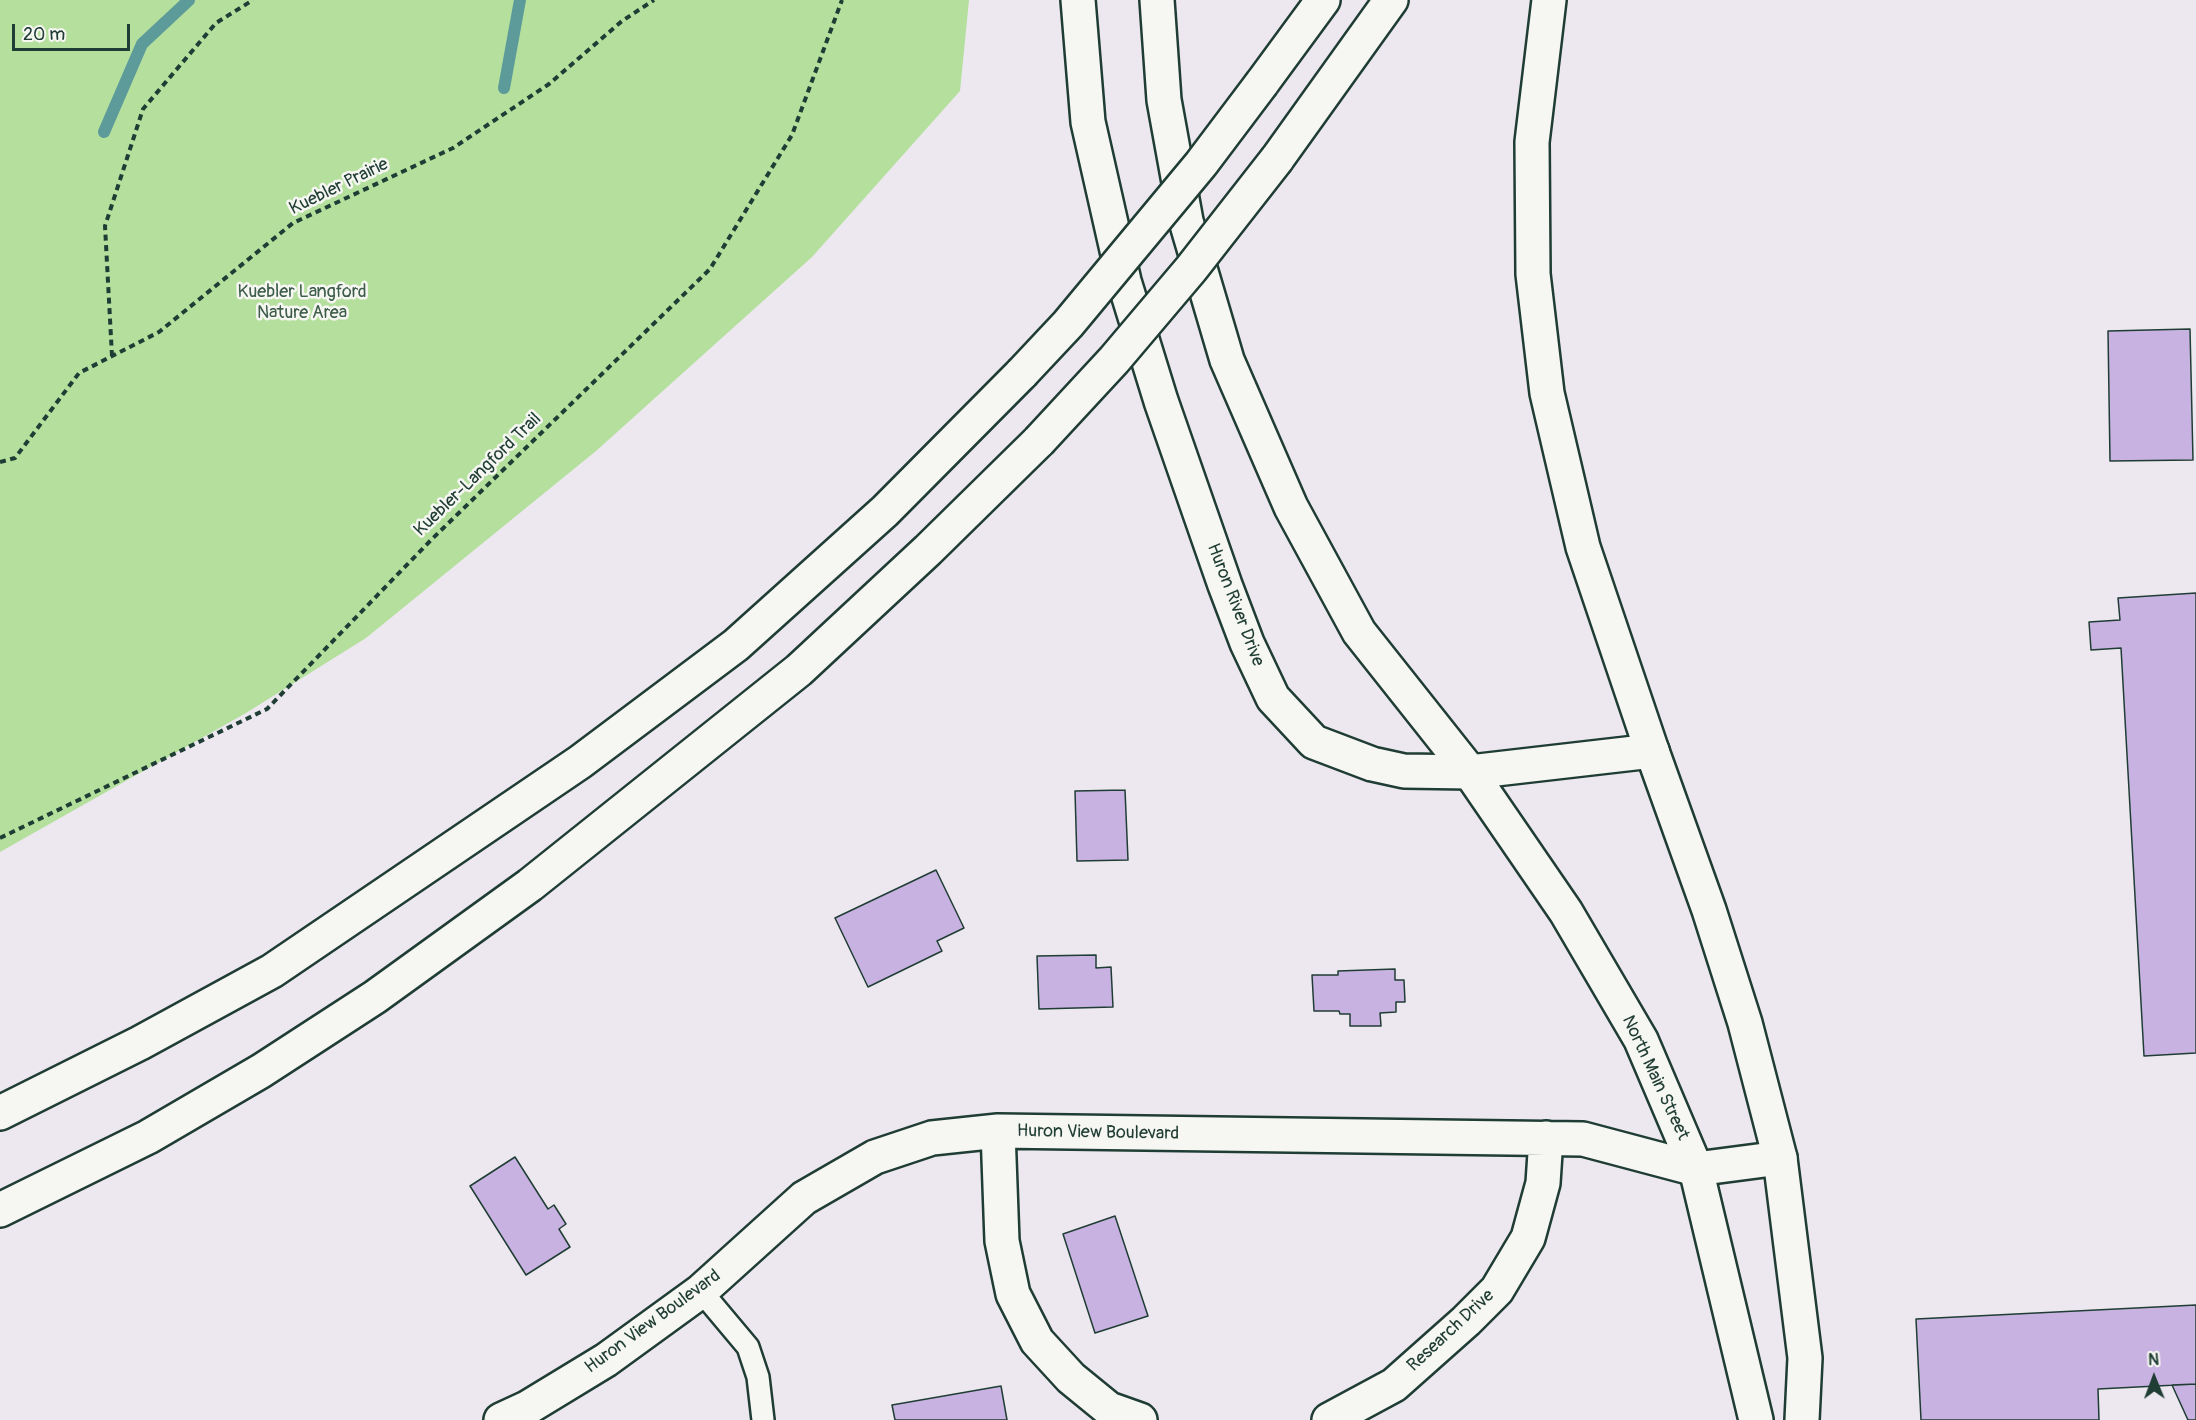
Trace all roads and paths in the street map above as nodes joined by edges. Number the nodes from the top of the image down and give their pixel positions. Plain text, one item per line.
1 (253, 0) edge
2 (654, 0) edge
3 (842, 0) edge
4 (1078, 0) edge
5 (1157, 0) edge
6 (1323, 0) edge
7 (1391, 0) edge
8 (1549, 0) edge
9 (112, 356) junction
10 (0, 462) edge
11 (1652, 751) junction
12 (1470, 772) junction
13 (0, 837) edge
14 (0, 1113) edge
15 (998, 1131) junction
16 (1546, 1138) junction
17 (1780, 1158) junction
18 (1696, 1169) junction
19 (0, 1210) edge
20 (701, 1291) junction
21 (520, 1416) edge
22 (763, 1420) edge
23 (1140, 1420) edge
24 (1329, 1420) edge
25 (1756, 1420) edge
26 (1802, 1420) edge

1 - 9 path
2 - 9 path, Kuebler Prairie
3 - 13 path, Kuebler-Langford Trail
4 - 12 main road, Huron River Drive
5 - 12 main road, North Main Street
6 - 14 main road, bridge
7 - 19 main road, bridge
8 - 11 main road
9 - 10 path, Kuebler Prairie
11 - 12 main road, Huron River Drive
11 - 17 main road
12 - 18 main road, North Main Street
15 - 16 main road, Huron View Boulevard
15 - 20 main road, Huron View Boulevard
15 - 23 main road
16 - 18 main road, Huron View Boulevard
16 - 24 main road, Research Drive
17 - 18 main road, Huron View Boulevard
17 - 26 main road
18 - 25 main road, North Main Street
20 - 21 main road, Huron View Boulevard
20 - 22 lane

